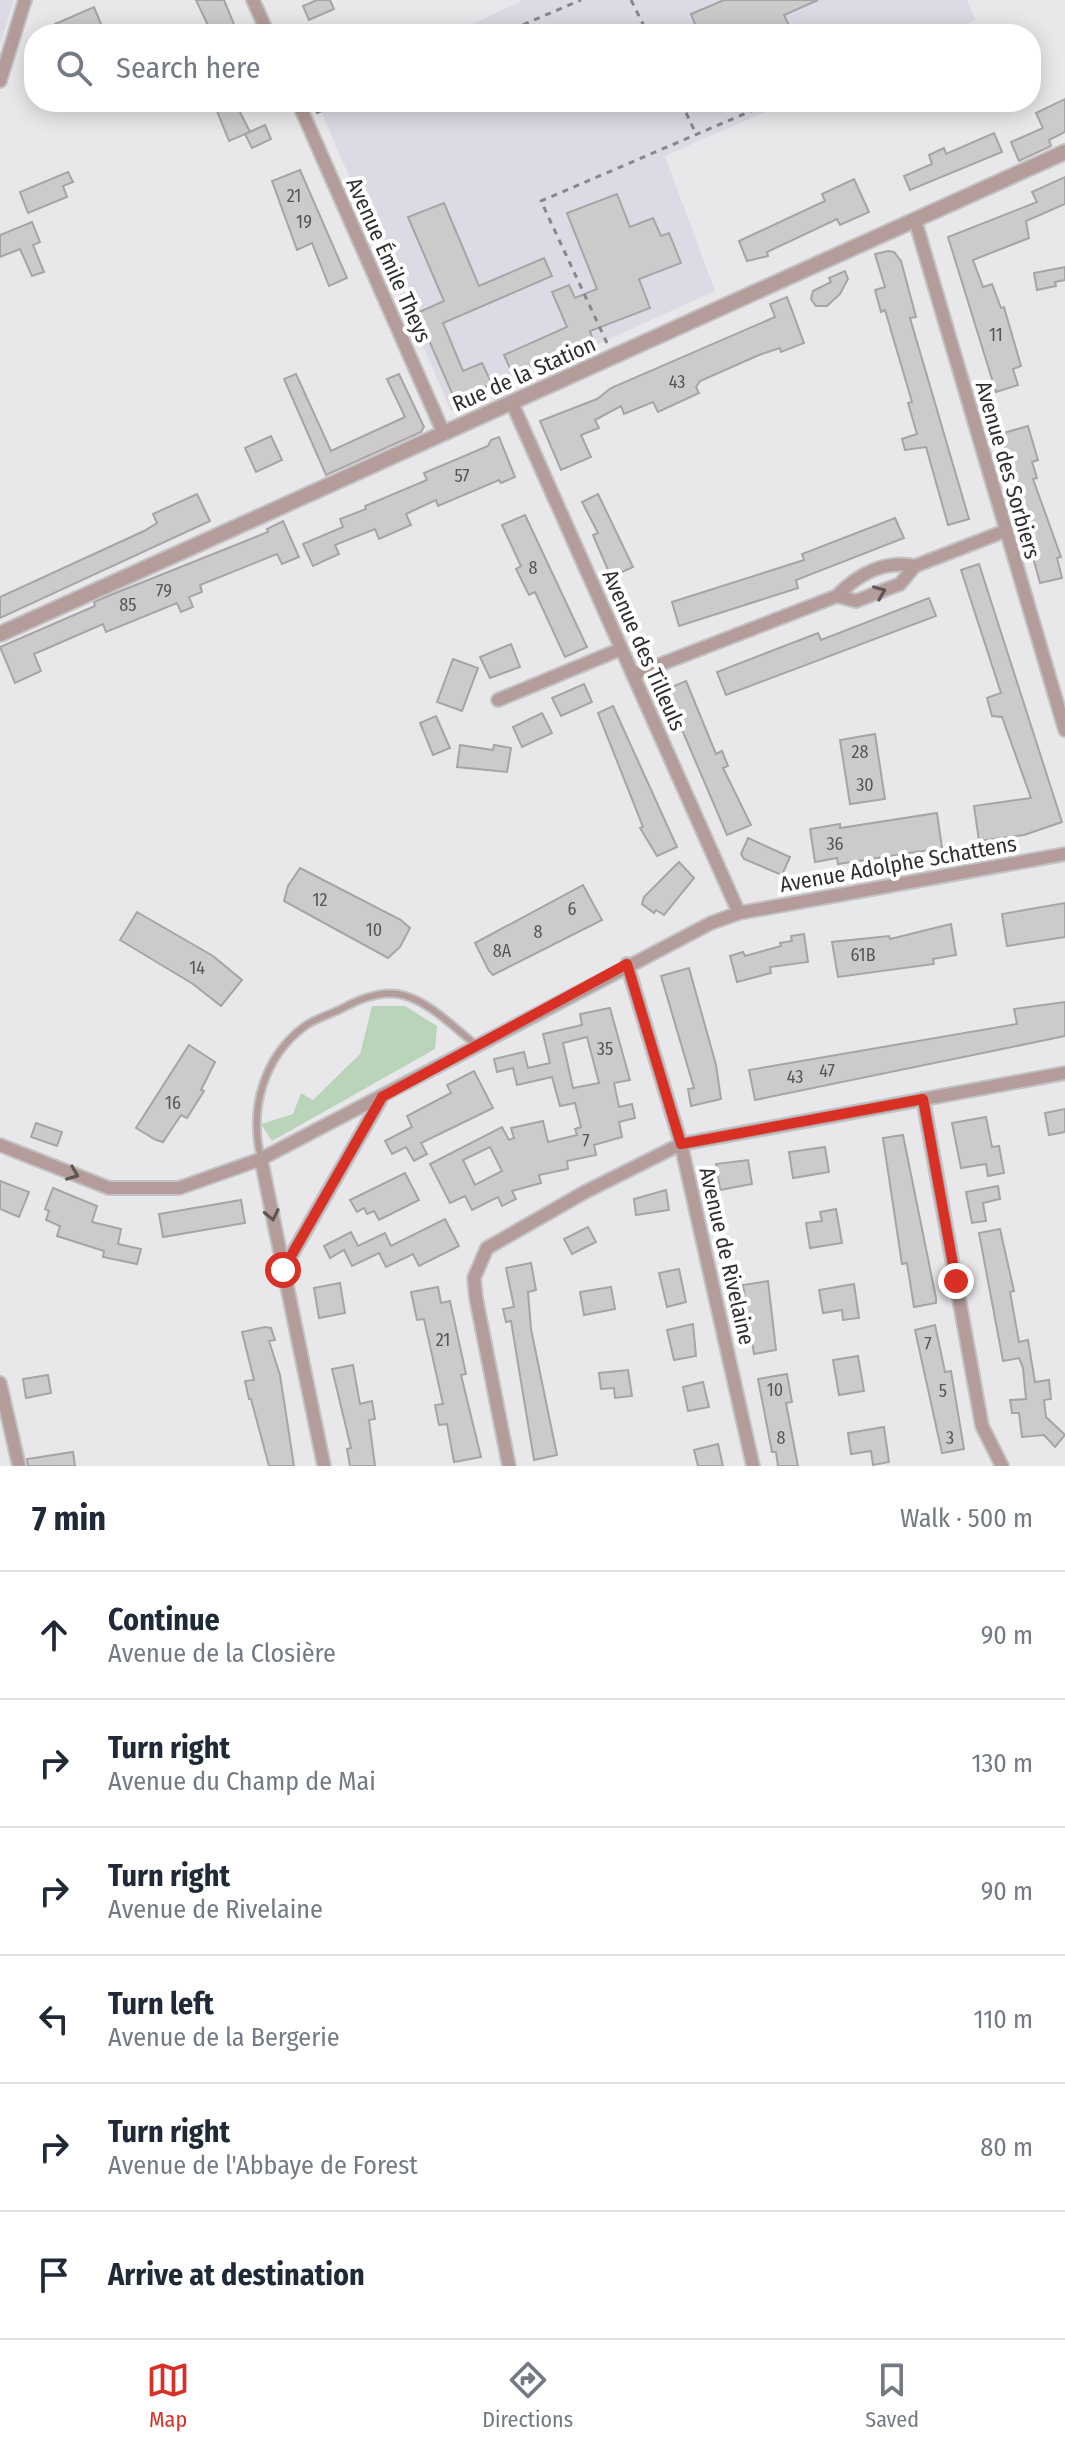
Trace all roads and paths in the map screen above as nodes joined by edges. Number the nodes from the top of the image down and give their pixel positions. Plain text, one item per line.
1 (25, 0) edge
2 (253, 0) edge
3 (581, 0) edge
4 (631, 0) edge
5 (264, 24) edge
6 (525, 24) edge
7 (643, 24) edge
8 (0, 81) edge
9 (303, 112) edge
10 (317, 112) edge
11 (686, 112) edge
12 (748, 112) edge
13 (305, 117) junction
14 (696, 134) junction
15 (1065, 152) edge
16 (915, 220) junction
17 (614, 357) junction
18 (512, 403) junction
19 (444, 434) junction
20 (1005, 531) junction
21 (915, 566) junction
22 (837, 596) junction
23 (0, 634) edge
24 (621, 649) junction
25 (633, 675) junction
26 (498, 700) dead end
27 (1065, 730) edge
28 (1065, 854) edge
29 (739, 913) junction
30 (627, 964) junction
31 (475, 1044) junction
32 (1065, 1073) edge
33 (382, 1097) junction
34 (923, 1099) junction
35 (681, 1144) junction
36 (0, 1145) edge
37 (261, 1159) junction
38 (283, 1270) junction
39 (0, 1383) edge
40 (1002, 1465) edge
41 (19, 1466) edge
42 (324, 1466) edge
43 (509, 1466) edge
44 (753, 1466) edge

1 - 8 street
2 - 5 street
3 - 6 path
4 - 7 path
9 - 13 street, Avenue Émile Theys
10 - 13 path
11 - 14 path
12 - 14 path
13 - 19 street, Avenue Émile Theys
14 - 17 path
15 - 16 street, Rue de la Station
16 - 17 street, Rue de la Station
16 - 20 street, Avenue des Sorbiers
17 - 18 street, Rue de la Station
18 - 19 street, Rue de la Station
18 - 24 street, Avenue des Tilleuls
19 - 23 street, Rue de la Station
20 - 21 street
20 - 27 street, Avenue des Sorbiers
21 - 22 street
22 -> 21 street
22 - 25 street
24 - 25 street, Avenue des Tilleuls
24 - 26 street
25 - 29 street, Avenue des Tilleuls
28 - 29 street, Avenue Adolphe Schattens
29 - 30 street, Avenue Adolphe Schattens
30 - 31 street, Avenue Adolphe Schattens
30 - 35 street, Avenue de Rivelaine
31 - 33 street, Avenue Adolphe Schattens
31 - 37 lane
32 - 34 street
33 - 37 street, Avenue Adolphe Schattens
33 - 38 street
34 - 35 street
34 - 40 street
35 - 43 street
35 - 44 street, Avenue de Rivelaine
36 -> 37 street, Avenue Adolphe Schattens
37 -> 38 street
38 - 42 street
39 - 41 street

